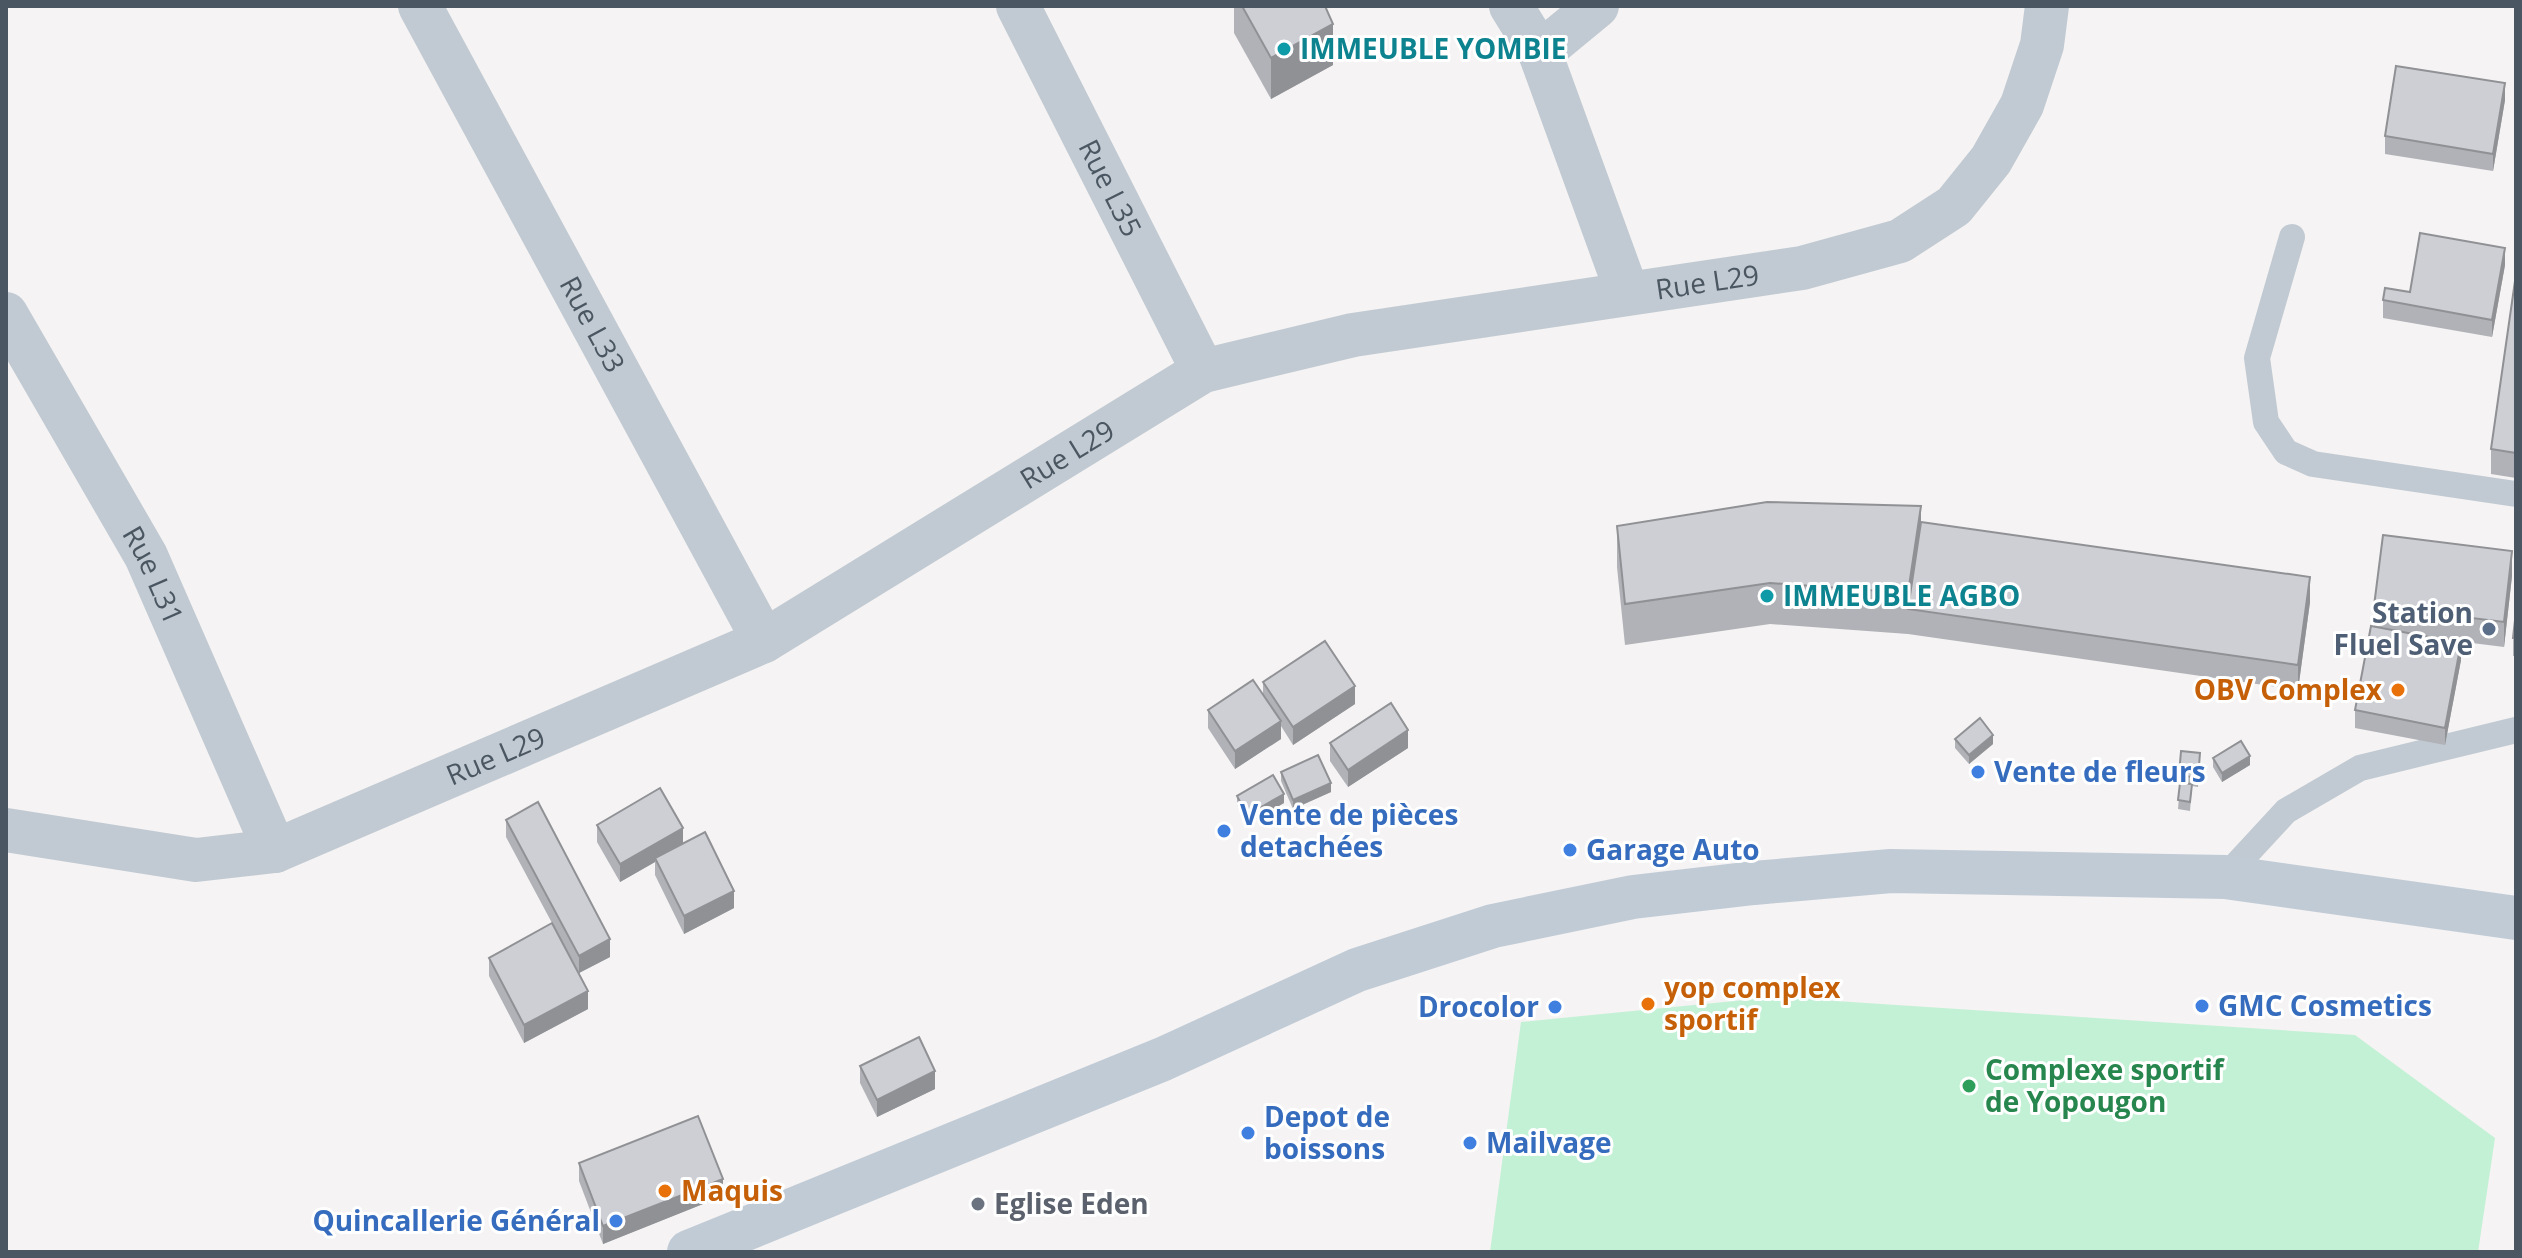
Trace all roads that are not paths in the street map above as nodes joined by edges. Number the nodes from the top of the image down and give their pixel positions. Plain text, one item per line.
1 (420, 6) edge
2 (1018, 6) edge
3 (1511, 6) edge
4 (1597, 6) edge
5 (2047, 6) edge
6 (1540, 53) junction
7 (2292, 237) dead end
8 (1627, 292) junction
9 (6, 314) edge
10 (1203, 371) junction
11 (2516, 494) edge
12 (764, 641) junction
13 (2516, 730) edge
14 (6, 830) edge
15 (275, 851) junction
16 (2225, 877) junction
17 (2516, 918) edge
18 (689, 1252) edge

1 - 12 street, Rue L33
2 - 10 street, Rue L35
3 - 6 street
4 - 6 street
5 - 8 street, Rue L29
6 - 8 street
7 - 11 lane
8 - 10 street, Rue L29
9 - 15 street, Rue L31
10 - 12 street, Rue L29
12 - 15 street, Rue L29
13 - 16 lane
14 - 15 street, Rue L29
16 - 17 main road
16 - 18 main road

